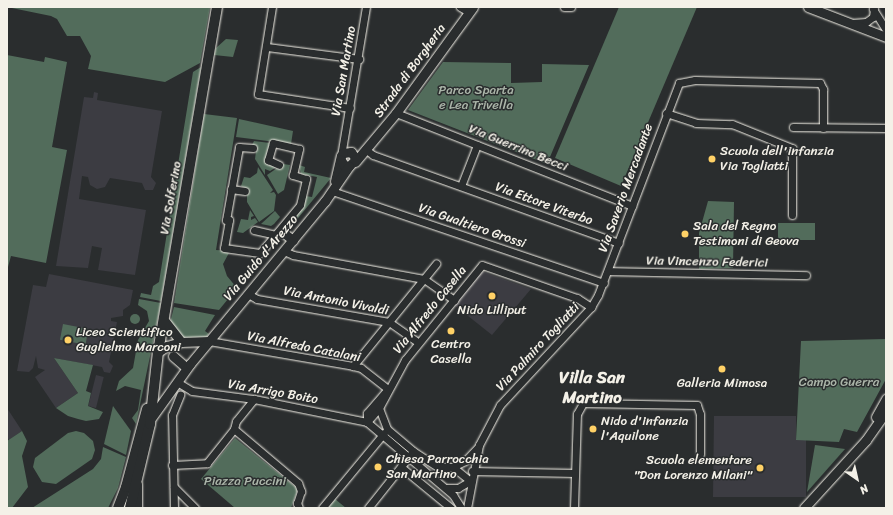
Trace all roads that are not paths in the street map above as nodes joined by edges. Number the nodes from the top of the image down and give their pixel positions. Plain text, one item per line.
1 (217, 7) edge
2 (272, 7) edge
3 (366, 7) edge
4 (460, 7) edge
5 (564, 7) edge
6 (570, 7) edge
7 (808, 7) edge
8 (872, 8) edge
9 (471, 10) edge
10 (851, 24) junction
11 (886, 30) edge
12 (886, 37) edge
13 (266, 46) junction
14 (359, 59) junction
15 (350, 108) junction
16 (396, 113) junction
17 (666, 113) junction
18 (794, 128) dead end
19 (823, 128) junction
20 (886, 128) edge
21 (477, 145) junction
22 (254, 148) dead end
23 (365, 149) junction
24 (346, 155) junction
25 (352, 164) junction
26 (279, 165) dead end
27 (461, 186) junction
28 (231, 189) junction
29 (246, 191) dead end
30 (332, 191) junction
31 (632, 206) junction
32 (792, 215) dead end
33 (254, 230) dead end
34 (282, 231) junction
35 (275, 235) junction
36 (293, 240) junction
37 (619, 243) junction
38 (284, 251) junction
39 (436, 264) dead end
40 (608, 271) junction
41 (806, 275) dead end
42 (424, 279) junction
43 (604, 283) junction
44 (248, 294) junction
45 (454, 300) junction
46 (591, 306) junction
47 (164, 320) junction
48 (389, 322) junction
49 (415, 340) dead end
50 (209, 341) junction
51 (181, 342) junction
52 (158, 352) junction
53 (173, 356) dead end
54 (353, 366) junction
55 (187, 368) junction
56 (177, 382) junction
57 (388, 389) junction
58 (152, 394) junction
59 (180, 395) dead end
60 (254, 399) junction
61 (886, 399) edge
62 (379, 408) junction
63 (886, 412) edge
64 (366, 422) junction
65 (150, 424) junction
66 (234, 429) junction
67 (385, 432) junction
68 (860, 444) junction
69 (479, 445) junction
70 (413, 451) junction
71 (700, 454) dead end
72 (408, 457) junction
73 (172, 465) junction
74 (401, 467) junction
75 (453, 467) junction
76 (472, 471) junction
77 (575, 473) junction
78 (138, 480) junction
79 (470, 481) junction
80 (174, 487) junction
81 (444, 487) junction
82 (175, 497) junction
83 (188, 502) junction
84 (118, 508) edge
85 (130, 508) edge
86 (138, 508) edge
87 (174, 508) edge
88 (195, 508) edge
89 (299, 508) edge
90 (322, 508) edge
91 (368, 508) edge
92 (451, 508) edge
93 (461, 508) edge
94 (467, 508) edge
95 (574, 508) edge
96 (804, 508) edge

1 - 47 main road, Via Solferino
2 - 13 street
3 - 14 street, Via San Martino
4 - 9 street
5 - 6 street
7 - 10 street
8 - 10 street
8 - 11 street
9 - 16 street, Strada di Borgheria
10 - 12 street
13 - 14 street
13 - 15 street
14 - 15 street, Via San Martino
15 - 24 street, Via San Martino
16 - 21 street, Via Guerrino Becci
16 - 23 street, Strada di Borgheria
17 - 19 street, Via Saverio Mercadante
17 - 31 street, Via Saverio Mercadante
17 - 32 street, Via Saverio Mercadante
18 - 19 street
19 - 20 street
21 - 27 street
21 - 31 street, Via Guerrino Becci
22 - 28 street
23 - 24 street
23 - 25 street, Strada di Borgheria
23 - 27 street, Via Ettore Viterbo
24 - 25 street
24 - 25 street
24 - 30 street
25 - 30 street, Strada di Borgheria
26 - 34 street
27 - 37 street, Via Ettore Viterbo
28 - 29 street
28 - 35 street
30 - 36 street, Via Guido d'Arezzo
30 - 43 street, Via Gualtiero Grossi
31 - 37 street, Via Saverio Mercadante
33 - 35 street
34 - 35 street
34 - 36 street
36 - 38 street, Via Guido d'Arezzo
37 - 40 street, Via Saverio Mercadante
38 - 42 street
38 - 44 street, Via Guido d'Arezzo
39 - 42 street
40 - 41 street, Via Vincenzo Federici
40 - 43 street, Via Palmiro Togliatti
42 - 45 street
42 - 48 street
43 - 46 street, Via Palmiro Togliatti
44 - 48 street, Via Antonio Vivaldi
44 - 50 street, Via Guido d'Arezzo
45 - 46 street, Via Alfredo Casella
45 - 57 street, Via Alfredo Casella
46 - 69 street, Via Palmiro Togliatti
47 - 51 street
47 - 52 main road, Via Solferino
48 - 49 street, Via Antonio Vivaldi
48 - 54 street
50 - 51 street
50 - 54 street, Via Alfredo Catalani
50 - 55 street, Via Guido d'Arezzo
51 - 52 street
52 - 58 main road, Via Solferino
53 - 55 street
54 - 57 street, Via Alfredo Catalani
55 - 56 street, Via Guido d'Arezzo
56 - 60 street, Via Arrigo Boito
56 - 65 street, Via Guido d'Arezzo
57 - 62 street, Via Alfredo Casella
57 - 64 street, Via Alfredo Casella
58 - 65 main road, Via Solferino
58 - 84 main road, Via Solferino
59 - 73 street
60 - 64 street, Via Arrigo Boito
60 - 66 street
61 - 68 street
62 - 64 street, Via Alfredo Casella
62 - 67 street
63 - 68 street
64 - 67 street
65 - 78 main road, Via Solferino
66 - 73 street
66 - 89 street
67 - 70 street
67 - 72 street
67 - 90 street
68 - 96 street
69 - 75 street
69 - 76 street, Via Palmiro Togliatti
70 - 72 street
70 - 75 street
71 - 77 street
72 - 74 street
72 - 81 street
73 - 80 street
74 - 91 street
74 - 92 street
75 - 79 street
76 - 77 street
76 - 79 street, Via Palmiro Togliatti
77 - 95 street
78 - 85 main road, Via Solferino
78 - 86 street, Via Solferino
79 - 81 street
79 - 94 street, Via Palmiro Togliatti
80 - 82 street
80 - 83 street
81 - 92 street
81 - 93 street
82 - 83 street
82 - 87 street
83 - 88 street

